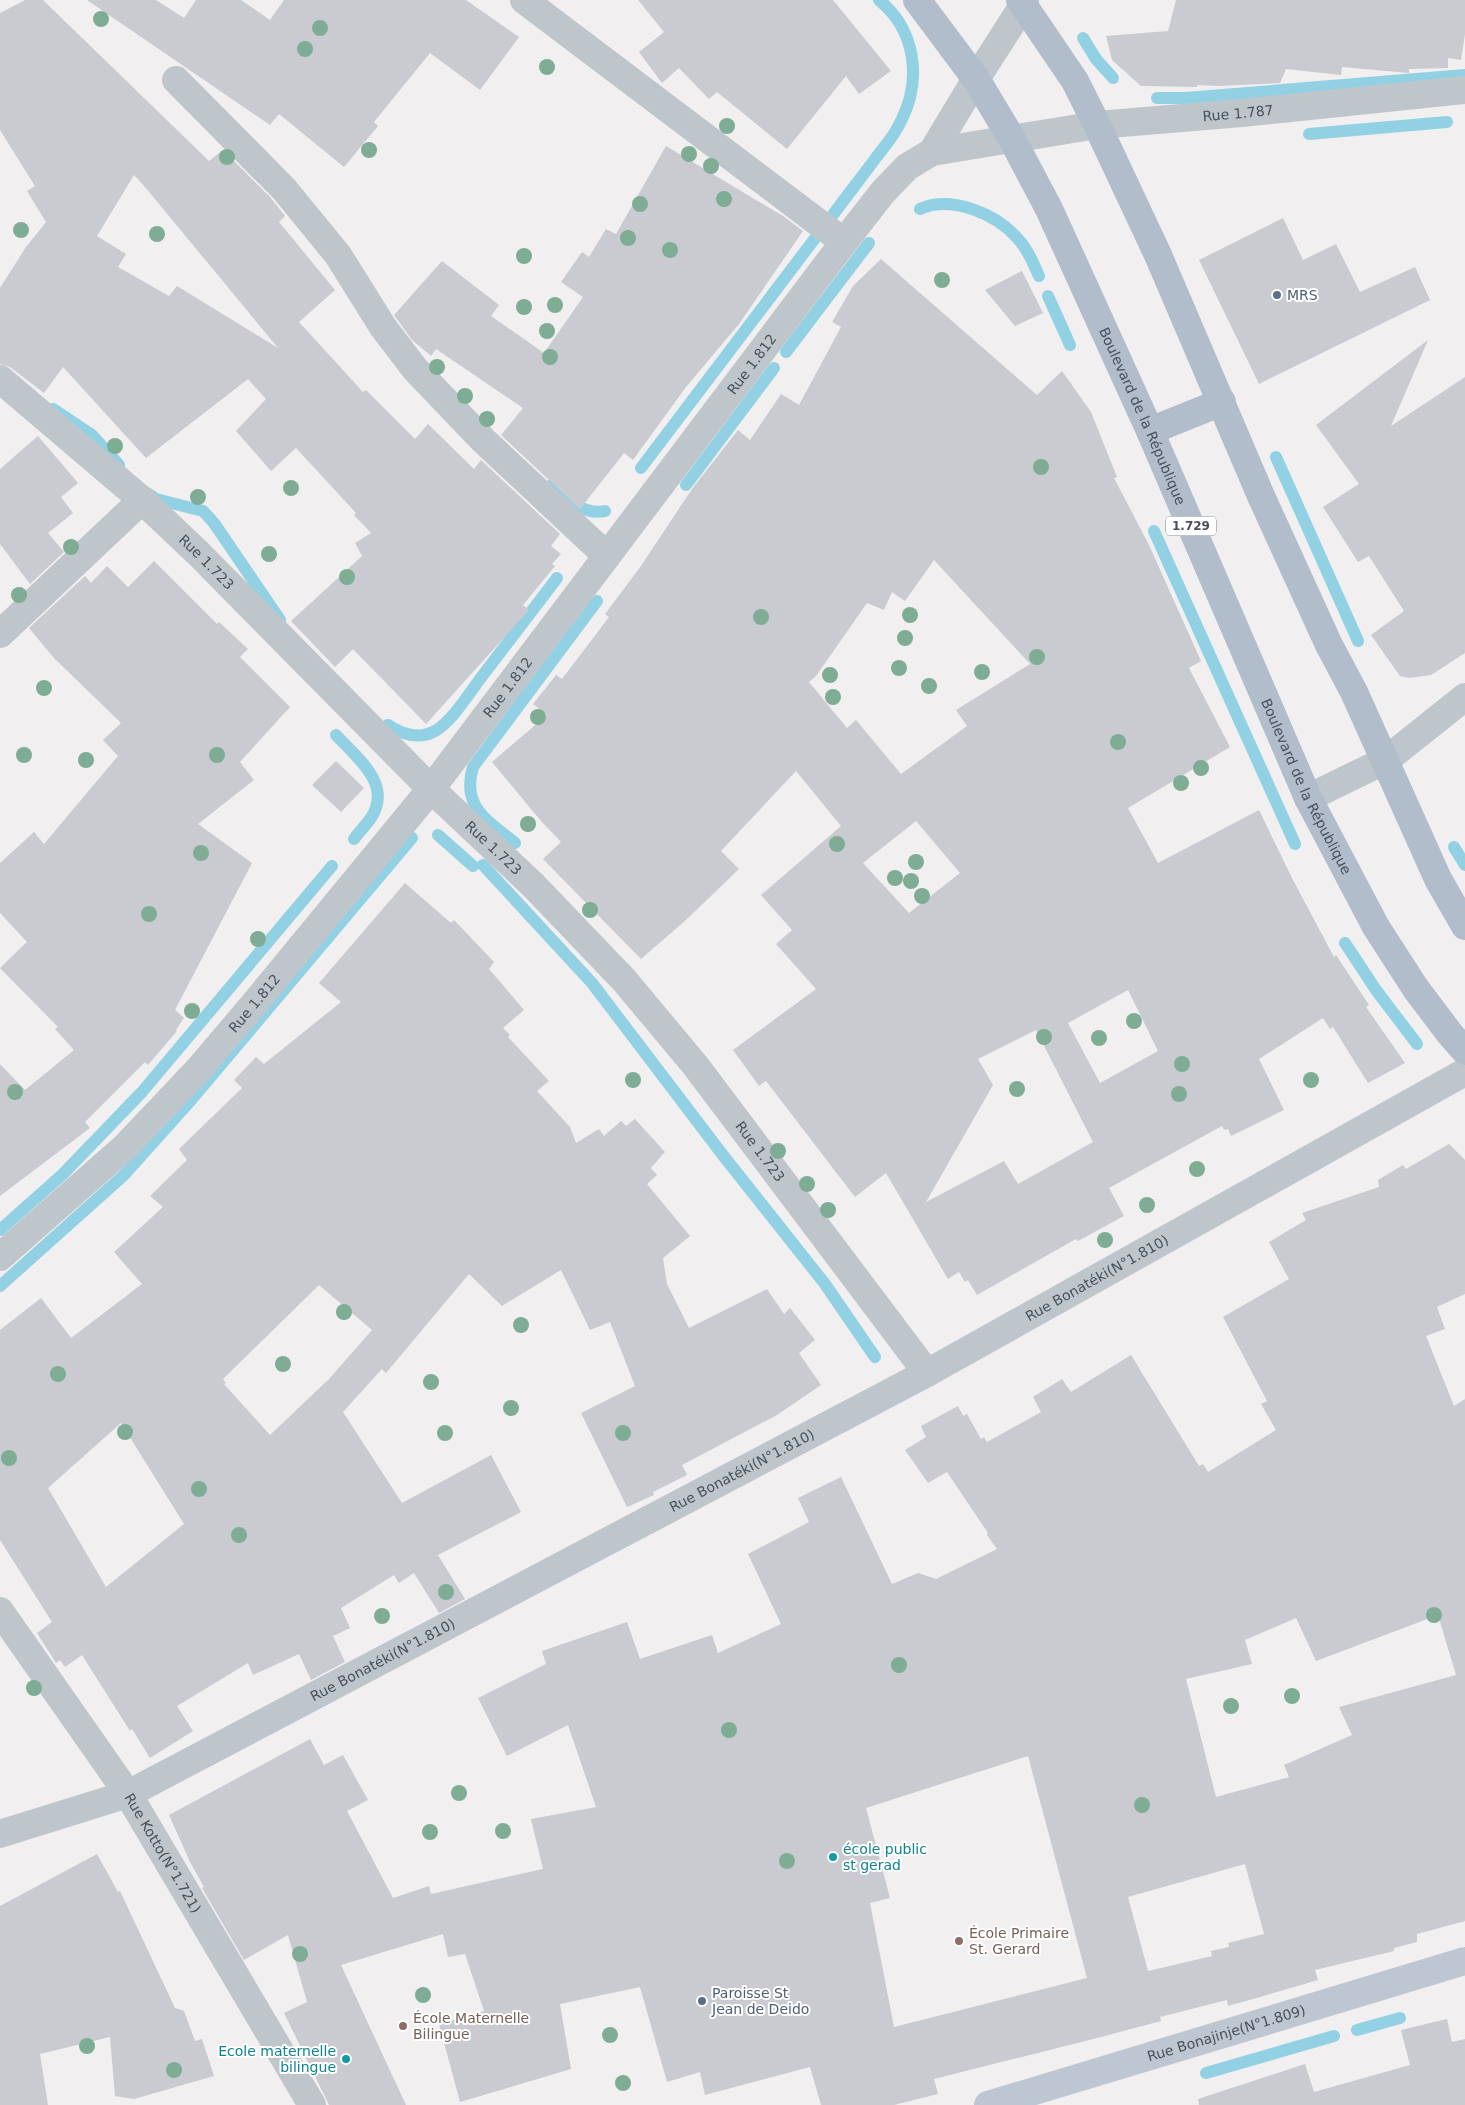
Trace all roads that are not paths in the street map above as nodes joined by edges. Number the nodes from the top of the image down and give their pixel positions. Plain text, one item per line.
1 (524, 0) edge
2 (917, 0) edge
3 (1023, 1) edge
4 (976, 79) junction
5 (176, 80) dead end
6 (1465, 90) edge
7 (1097, 125) junction
8 (1012, 139) junction
9 (932, 152) junction
10 (844, 242) junction
11 (0, 379) edge
12 (1222, 402) junction
13 (1150, 431) junction
14 (142, 500) junction
15 (608, 556) junction
16 (0, 634) edge
17 (1465, 697) edge
18 (1386, 760) junction
19 (432, 789) junction
20 (1308, 798) junction
21 (1465, 926) edge
22 (1465, 1051) edge
23 (1465, 1072) edge
24 (0, 1258) edge
25 (927, 1373) junction
26 (0, 1611) edge
27 (128, 1794) junction
28 (0, 1834) edge
29 (1465, 1961) edge
30 (312, 2105) edge
31 (988, 2105) edge

1 - 10 street
2 - 4 main road, Boulevard de la République / 1.729
3 - 4 street
3 - 7 main road
4 - 8 main road, Boulevard de la République / 1.729
4 - 9 street
5 - 15 street
6 - 7 street, Rue 1.787
7 - 8 street, Rue 1.787
7 - 12 main road
8 - 9 street, Rue 1.812
8 - 13 main road, Boulevard de la République / 1.729
9 - 10 street, Rue 1.812
10 - 15 street, Rue 1.812
11 - 14 street, Rue 1.723
12 - 13 main road
12 - 18 main road
13 - 20 main road, Boulevard de la République / 1.729
14 - 16 street
14 - 19 street, Rue 1.723
15 - 19 street, Rue 1.812
17 - 18 street
18 - 20 street
18 - 21 main road
19 - 24 street, Rue 1.812
19 - 25 street, Rue 1.723
20 - 22 main road, Boulevard de la République / 1.729
23 - 25 street, Rue Bonatéki(N°1.810)
25 - 27 street, Rue Bonatéki(N°1.810)
26 - 27 street, Rue Kotto(N°1.721)
27 - 28 street, Rue Bonatéki(N°1.810)
27 - 30 street, Rue Kotto(N°1.721)
29 - 31 main road, Rue Bonajinje(N°1.809)

